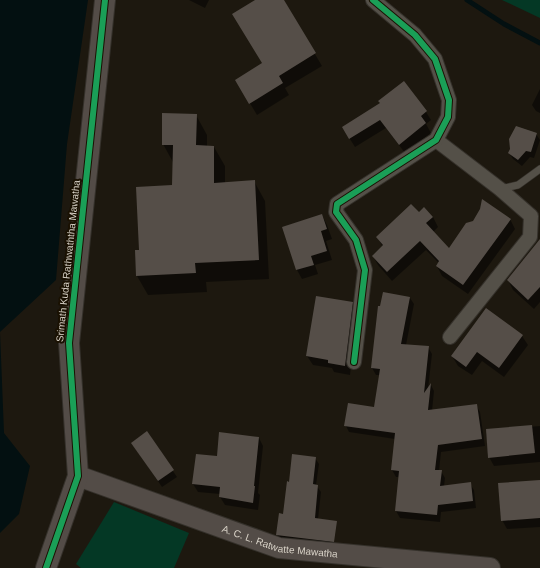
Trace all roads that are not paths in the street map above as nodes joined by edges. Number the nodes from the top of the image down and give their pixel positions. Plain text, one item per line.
1 (105, 0) edge
2 (372, 0) edge
3 (436, 140) junction
4 (540, 169) edge
5 (500, 189) junction
6 (450, 337) dead end
7 (354, 362) dead end
8 (78, 476) junction
9 (48, 567) edge
10 (490, 568) edge

1 - 8 street, Srimath Kuda Rathwaththa Mawatha
2 - 3 street
3 - 5 street
3 - 7 street
4 - 5 lane
5 - 6 street
8 - 9 street, Srimath Kuda Rathwaththa Mawatha
8 - 10 street, A. C. L. Ratwatte Mawatha

